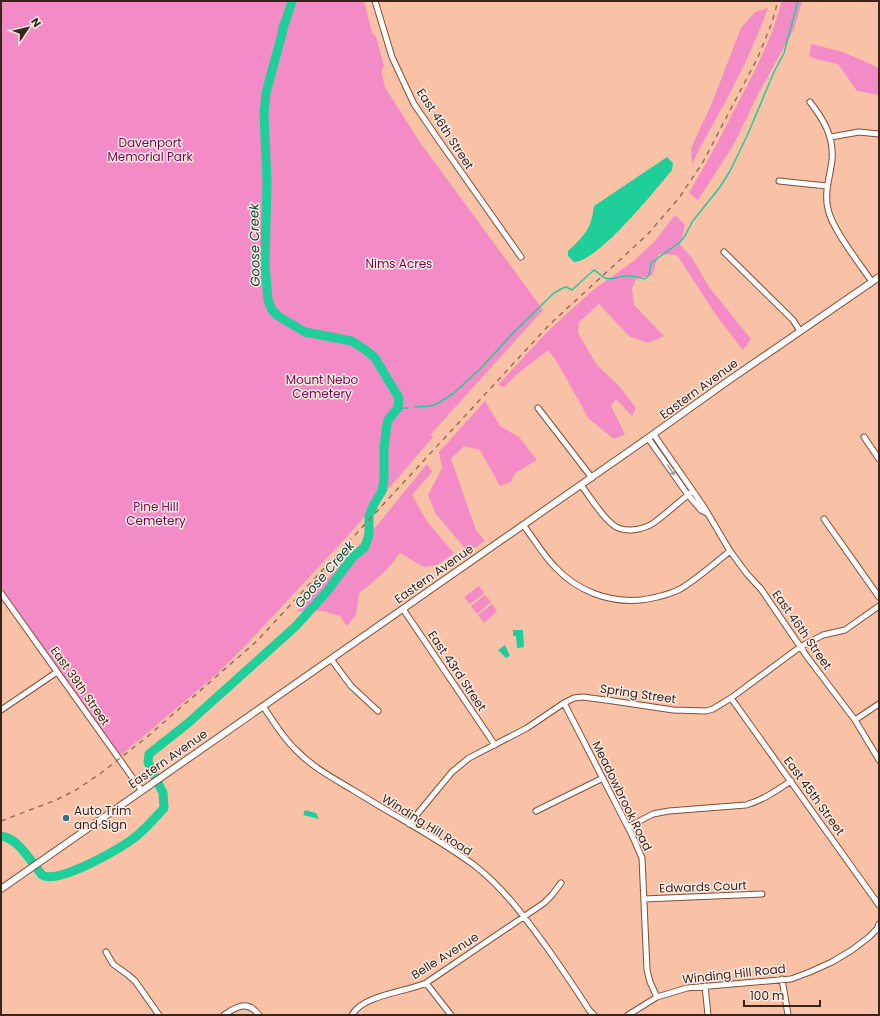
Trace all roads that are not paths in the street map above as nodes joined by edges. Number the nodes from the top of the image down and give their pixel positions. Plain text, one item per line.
1 (375, 1) edge
2 (810, 102) dead end
3 (879, 134) edge
4 (831, 138) junction
5 (779, 181) dead end
6 (826, 186) junction
7 (724, 252) dead end
8 (522, 257) dead end
9 (879, 277) edge
10 (872, 282) junction
11 (800, 331) junction
12 (538, 408) dead end
13 (651, 436) junction
14 (864, 437) dead end
15 (879, 459) edge
16 (592, 478) junction
17 (581, 485) junction
18 (693, 491) junction
19 (688, 495) junction
20 (707, 513) junction
21 (824, 519) dead end
22 (524, 526) junction
23 (730, 551) junction
24 (1, 593) edge
25 (879, 597) edge
26 (879, 606) edge
27 (403, 609) junction
28 (800, 647) junction
29 (331, 659) junction
30 (57, 672) junction
31 (731, 698) junction
32 (564, 703) junction
33 (879, 704) edge
34 (263, 706) junction
35 (1, 710) edge
36 (378, 711) dead end
37 (855, 720) junction
38 (495, 745) junction
39 (879, 760) edge
40 (603, 778) junction
41 (791, 781) junction
42 (142, 791) junction
43 (536, 811) dead end
44 (410, 824) junction
45 (628, 827) junction
46 (561, 883) dead end
47 (1, 889) edge
48 (762, 894) dead end
49 (644, 899) junction
50 (879, 905) edge
51 (524, 917) junction
52 (879, 924) edge
53 (106, 952) dead end
54 (782, 979) junction
55 (426, 982) junction
56 (705, 986) junction
57 (658, 997) junction
58 (158, 1015) edge
59 (224, 1015) edge
60 (259, 1015) edge
61 (352, 1015) edge
62 (451, 1015) edge
63 (594, 1015) edge
64 (628, 1015) edge
65 (708, 1015) edge
66 (788, 1015) edge

1 - 8 street, East 46th Street
2 - 4 street
3 - 4 street
4 - 6 street
5 - 6 street
6 - 10 street
7 - 11 street
9 - 10 main road, Eastern Avenue
10 - 11 main road, Eastern Avenue
11 - 13 main road, Eastern Avenue
12 - 16 street
13 - 16 main road, Eastern Avenue
13 - 18 street, East 46th Street
13 -> 19 street, East 46th Street
14 - 15 street
16 - 17 main road, Eastern Avenue
17 - 19 street
17 - 22 main road, Eastern Avenue
18 - 19 street
18 - 20 street, East 46th Street
19 - 20 street, East 46th Street
20 - 23 street, East 46th Street
21 - 25 street
22 - 23 street
22 - 27 main road, Eastern Avenue
23 - 28 street, East 46th Street
24 - 30 street, East 39th Street
26 - 28 street, Spring Street
27 - 29 main road, Eastern Avenue
27 - 38 street, East 43rd Street
28 - 31 street, Spring Street
28 - 37 street, East 46th Street
29 - 34 main road, Eastern Avenue
29 - 36 street
30 - 35 street
30 - 42 street, East 39th Street
31 - 32 street, Spring Street
31 - 41 street, East 45th Street
32 - 38 street, Spring Street
32 - 40 street, Meadowbrook Road
33 - 37 street
34 - 42 main road, Eastern Avenue
34 - 44 street, Winding Hill Road
37 - 39 street, East 46th Street
38 - 44 street, Spring Street
40 - 43 street
40 - 45 street, Meadowbrook Road
41 - 45 street
41 - 50 street, East 45th Street
42 - 47 main road, Eastern Avenue
44 - 51 street, Winding Hill Road
45 - 49 street, Meadowbrook Road
46 - 51 street, Belle Avenue
48 - 49 street, Edwards Court
49 - 57 street, Meadowbrook Road
51 - 55 street, Belle Avenue
51 - 63 street, Winding Hill Road
52 - 54 street, Winding Hill Road
53 - 58 street
54 - 56 street, Winding Hill Road
54 - 66 street
55 - 61 street, Belle Avenue
55 - 62 street
56 - 57 street, Winding Hill Road
56 - 65 street
57 - 64 street, Winding Hill Road
59 - 60 street

